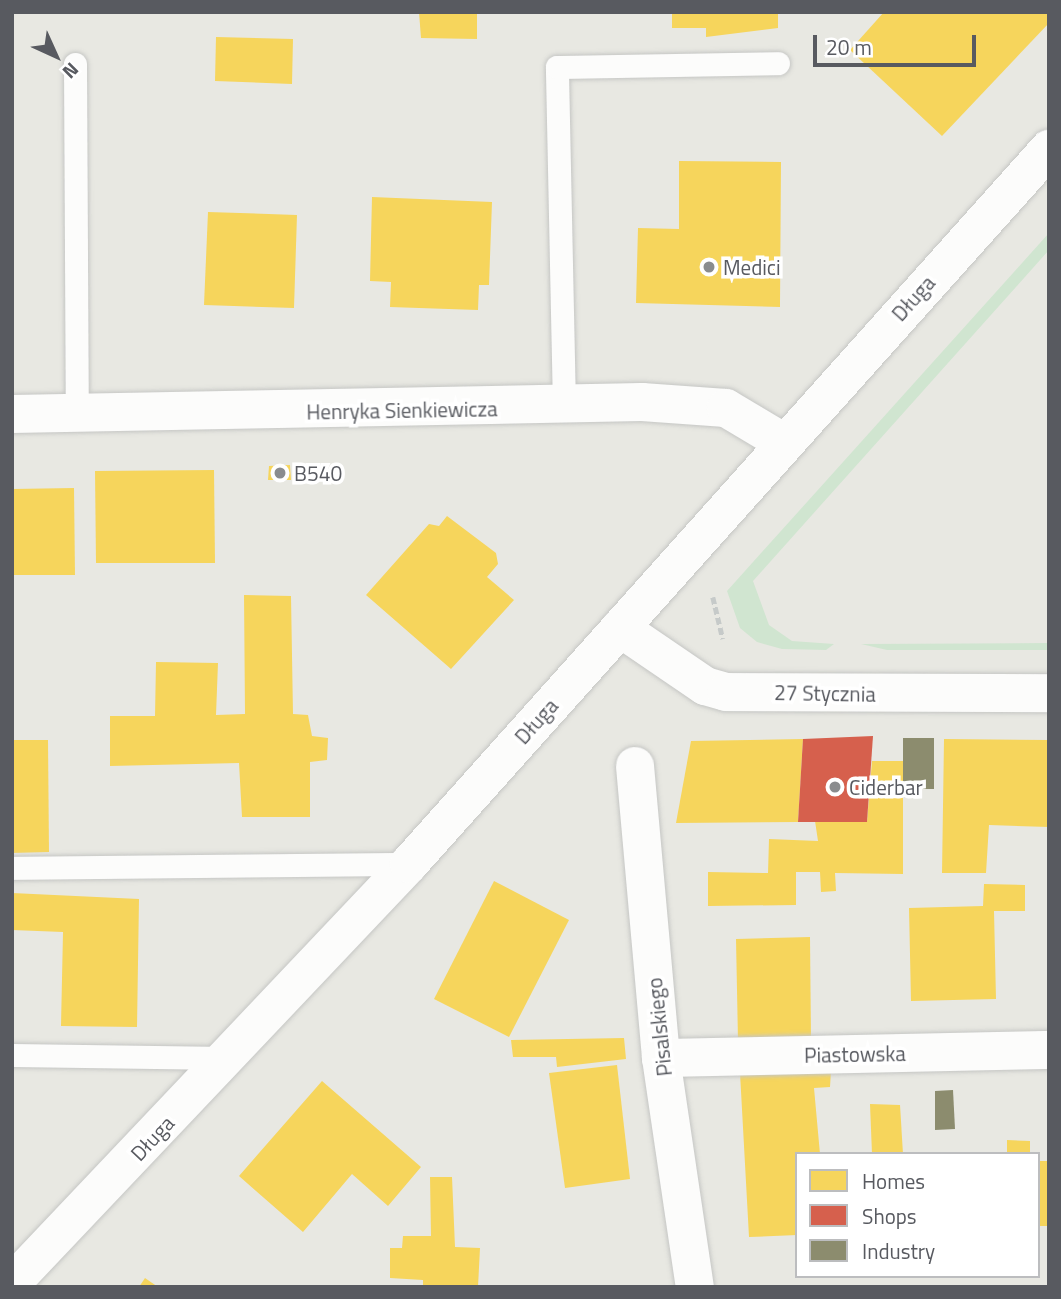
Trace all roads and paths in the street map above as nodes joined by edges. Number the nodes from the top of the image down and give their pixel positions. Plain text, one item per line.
1 (778, 63) dead end
2 (75, 64) dead end
3 (1049, 149) edge
4 (564, 407) junction
5 (12, 414) edge
6 (77, 414) junction
7 (783, 443) junction
8 (719, 587) dead end
9 (620, 628) junction
10 (728, 649) dead end
11 (1049, 694) edge
12 (635, 766) dead end
13 (409, 864) junction
14 (12, 868) edge
15 (1049, 1050) edge
16 (12, 1055) edge
17 (231, 1058) junction
18 (660, 1058) junction
19 (12, 1283) edge
20 (695, 1287) edge

1 - 4 lane
2 - 6 lane
3 - 7 street, Długa
4 - 6 street, Henryka Sienkiewicza
4 - 7 street, Henryka Sienkiewicza
5 - 6 street, Henryka Sienkiewicza
7 - 9 street, Długa
8 - 10 path
9 - 11 street, 27 Stycznia
9 - 13 street, Długa
12 - 18 street, Pisalskiego
13 - 14 lane
13 - 17 street, Długa
15 - 18 street, Piastowska
16 - 17 lane
17 - 19 street, Długa
18 - 20 street, Pisalskiego

